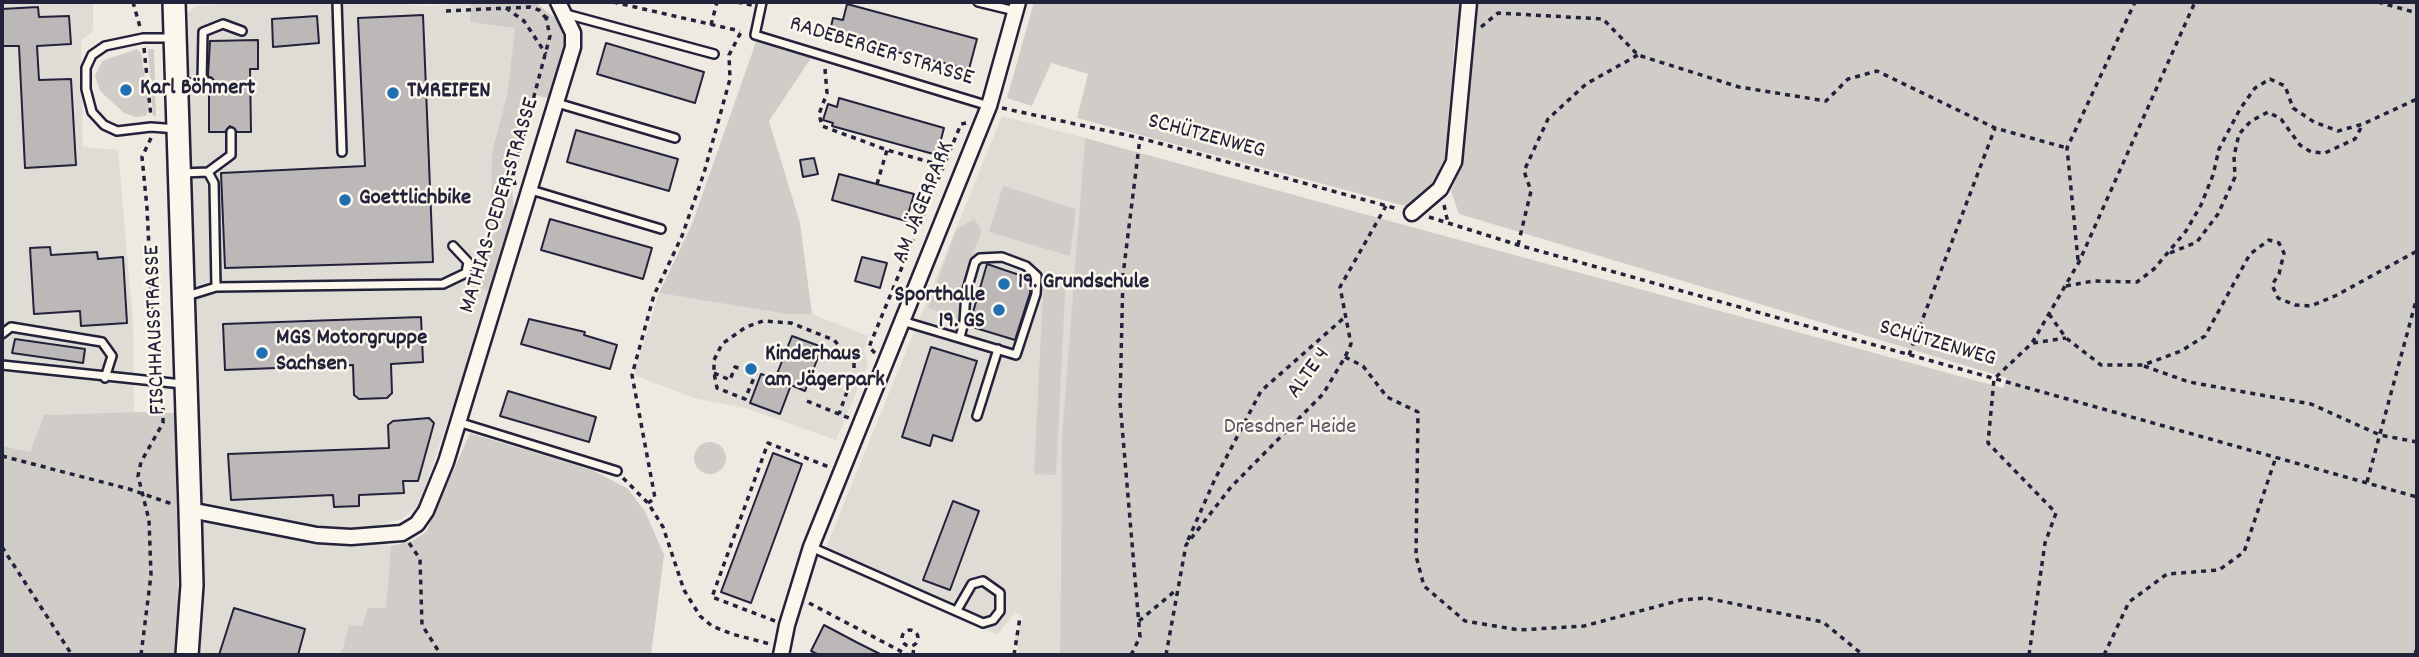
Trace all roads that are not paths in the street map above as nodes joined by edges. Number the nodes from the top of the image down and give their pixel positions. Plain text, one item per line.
1 (174, 2) edge
2 (337, 2) edge
3 (762, 2) edge
4 (978, 2) edge
5 (1469, 2) edge
6 (562, 5) edge
7 (1017, 7) edge
8 (242, 32) dead end
9 (175, 38) junction
10 (713, 54) dead end
11 (176, 84) junction
12 (556, 103) junction
13 (984, 104) junction
14 (177, 129) junction
15 (230, 132) dead end
16 (675, 138) dead end
17 (342, 152) dead end
18 (208, 172) junction
19 (178, 173) junction
20 (531, 190) junction
21 (1412, 213) road end
22 (661, 229) dead end
23 (453, 246) dead end
24 (216, 287) junction
25 (181, 298) junction
26 (902, 321) junction
27 (2, 334) edge
28 (960, 337) junction
29 (998, 349) junction
30 (2, 365) edge
31 (104, 378) junction
32 (187, 385) junction
33 (977, 416) dead end
34 (458, 422) junction
35 (617, 471) road end
36 (190, 510) junction
37 (811, 547) junction
38 (957, 610) junction
39 (782, 651) edge
40 (187, 655) edge

1 - 9 main road, FISCHHAUSSTRASSE
2 - 17 lane
3 - 13 lane, RADEBERGER STRASSE
4 - 7 lane
5 - 21 street
6 - 10 lane
6 - 12 street, MATHIAS-OEDER-STRASSE
7 - 13 street, AM JÄGERPARK
8 - 11 lane
9 - 11 main road, FISCHHAUSSTRASSE
9 - 14 lane
11 - 14 main road, FISCHHAUSSTRASSE
12 - 16 lane
12 - 20 street, MATHIAS-OEDER-STRASSE
13 - 26 street, AM JÄGERPARK
14 - 19 main road, FISCHHAUSSTRASSE
15 - 18 lane
18 - 19 lane
18 - 24 lane
19 - 25 main road, FISCHHAUSSTRASSE
20 - 22 lane
20 - 34 street, MATHIAS-OEDER-STRASSE
23 - 24 lane
24 - 25 lane
25 - 32 main road, FISCHHAUSSTRASSE
26 - 28 lane
26 - 37 street, AM JÄGERPARK
27 - 31 lane
28 - 29 lane
28 - 29 lane
29 - 33 lane
30 - 31 lane
31 - 32 lane
32 - 36 main road, FISCHHAUSSTRASSE
34 - 35 lane
34 - 36 street, MATHIAS-OEDER-STRASSE
36 - 40 main road, FISCHHAUSSTRASSE
37 - 38 lane
37 - 39 street, AM JÄGERPARK
38 - 38 lane

